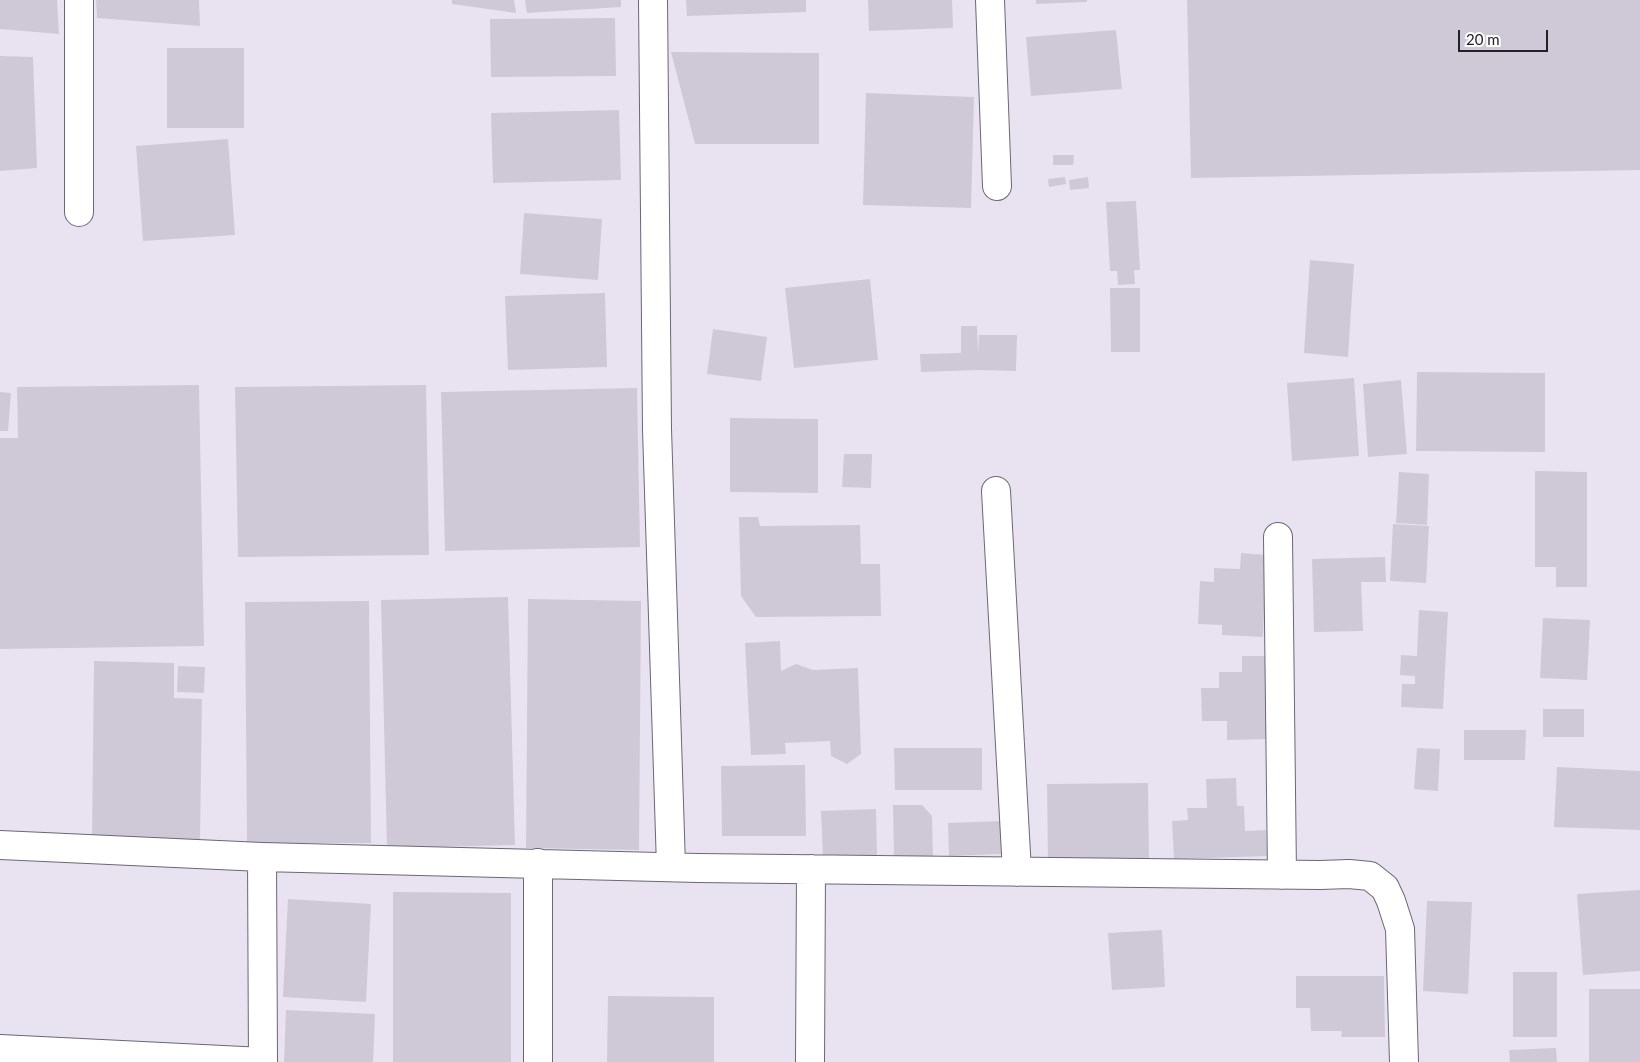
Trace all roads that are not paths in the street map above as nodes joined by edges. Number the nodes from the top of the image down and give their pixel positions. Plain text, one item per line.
1 (79, 0) edge
2 (653, 0) edge
3 (990, 0) edge
4 (998, 186) dead end
5 (79, 212) dead end
6 (996, 491) dead end
7 (1278, 537) dead end
8 (0, 845) edge
9 (262, 857) junction
10 (538, 863) junction
11 (671, 866) junction
12 (811, 869) junction
13 (1017, 872) junction
14 (1282, 875) junction
15 (0, 1048) edge
16 (262, 1062) edge
17 (538, 1062) edge
18 (810, 1062) edge
19 (1404, 1062) edge

1 - 5 street
2 - 11 street
3 - 4 street
6 - 13 street
7 - 14 street
8 - 9 street
9 - 10 street
9 - 16 street
10 - 11 street
10 - 17 street
11 - 12 street
12 - 13 street
12 - 18 street
13 - 14 street
14 - 19 street
15 - 16 street

